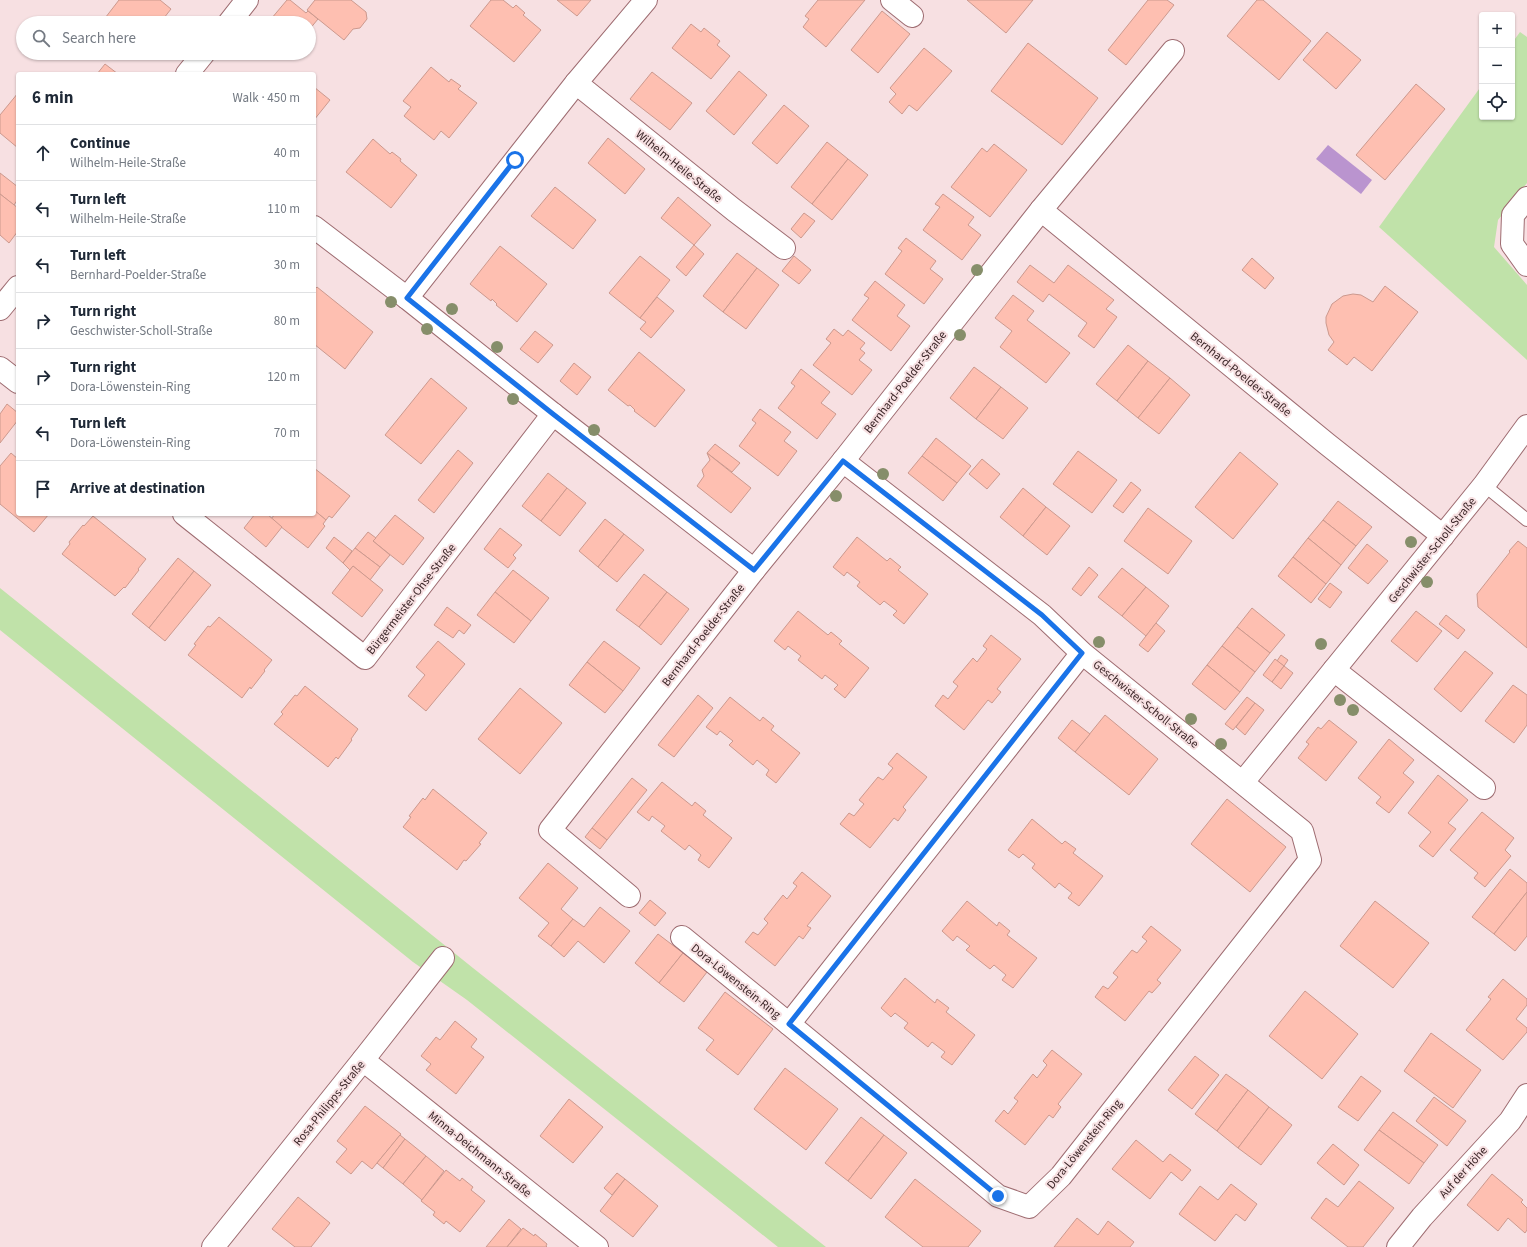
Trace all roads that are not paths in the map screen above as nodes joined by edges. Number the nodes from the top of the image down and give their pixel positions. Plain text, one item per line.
1 (248, 0) edge
2 (646, 0) edge
3 (892, 0) edge
4 (235, 16) edge
5 (912, 16) dead end
6 (1173, 51) dead end
7 (198, 60) edge
8 (189, 72) edge
9 (576, 83) junction
10 (1527, 198) edge
11 (1041, 210) junction
12 (316, 229) edge
13 (784, 248) dead end
14 (1527, 265) edge
15 (16, 290) edge
16 (407, 298) junction
17 (0, 310) edge
18 (0, 368) edge
19 (16, 380) edge
20 (553, 414) junction
21 (1527, 426) edge
22 (843, 461) junction
23 (1484, 485) junction
24 (187, 516) edge
25 (1527, 520) edge
26 (1443, 536) junction
27 (754, 570) junction
28 (1082, 653) junction
29 (1334, 670) junction
30 (1242, 782) junction
31 (1484, 788) dead end
32 (1310, 860) joint
33 (629, 896) dead end
34 (682, 937) dead end
35 (443, 958) dead end
36 (789, 1024) junction
37 (363, 1060) junction
38 (1527, 1095) edge
39 (213, 1247) edge
40 (597, 1247) edge
41 (1398, 1247) edge

1 - 4 street
2 - 9 street
3 - 5 street
6 - 11 street, Bernhard-Poelder-Straße
7 - 8 street
9 - 13 street, Wilhelm-Heile-Straße
9 - 16 street
10 - 14 street
11 - 22 street, Bernhard-Poelder-Straße
11 - 26 street, Bernhard-Poelder-Straße
12 - 16 street
15 - 17 street
16 - 20 street
18 - 19 street
20 - 24 street, Bürgermeister-Ohse-Straße
20 - 27 street
21 - 23 street, Geschwister-Scholl-Straße
22 - 27 street, Bernhard-Poelder-Straße
22 - 28 street, Geschwister-Scholl-Straße
23 - 25 lane
23 - 26 street, Geschwister-Scholl-Straße
26 - 29 street, Geschwister-Scholl-Straße
27 - 33 street, Bernhard-Poelder-Straße
28 - 30 street, Geschwister-Scholl-Straße
28 - 36 street, Dora-Löwenstein-Ring
29 - 30 street, Geschwister-Scholl-Straße
29 - 31 street
30 - 32 street, Geschwister-Scholl-Straße
32 - 36 street, Dora-Löwenstein-Ring
34 - 36 street, Dora-Löwenstein-Ring
35 - 37 street, Rosa-Philipps-Straße
37 - 39 street, Rosa-Philipps-Straße
37 - 40 street, Minna-Deichmann-Straße
38 - 41 street, Auf der Höhe

